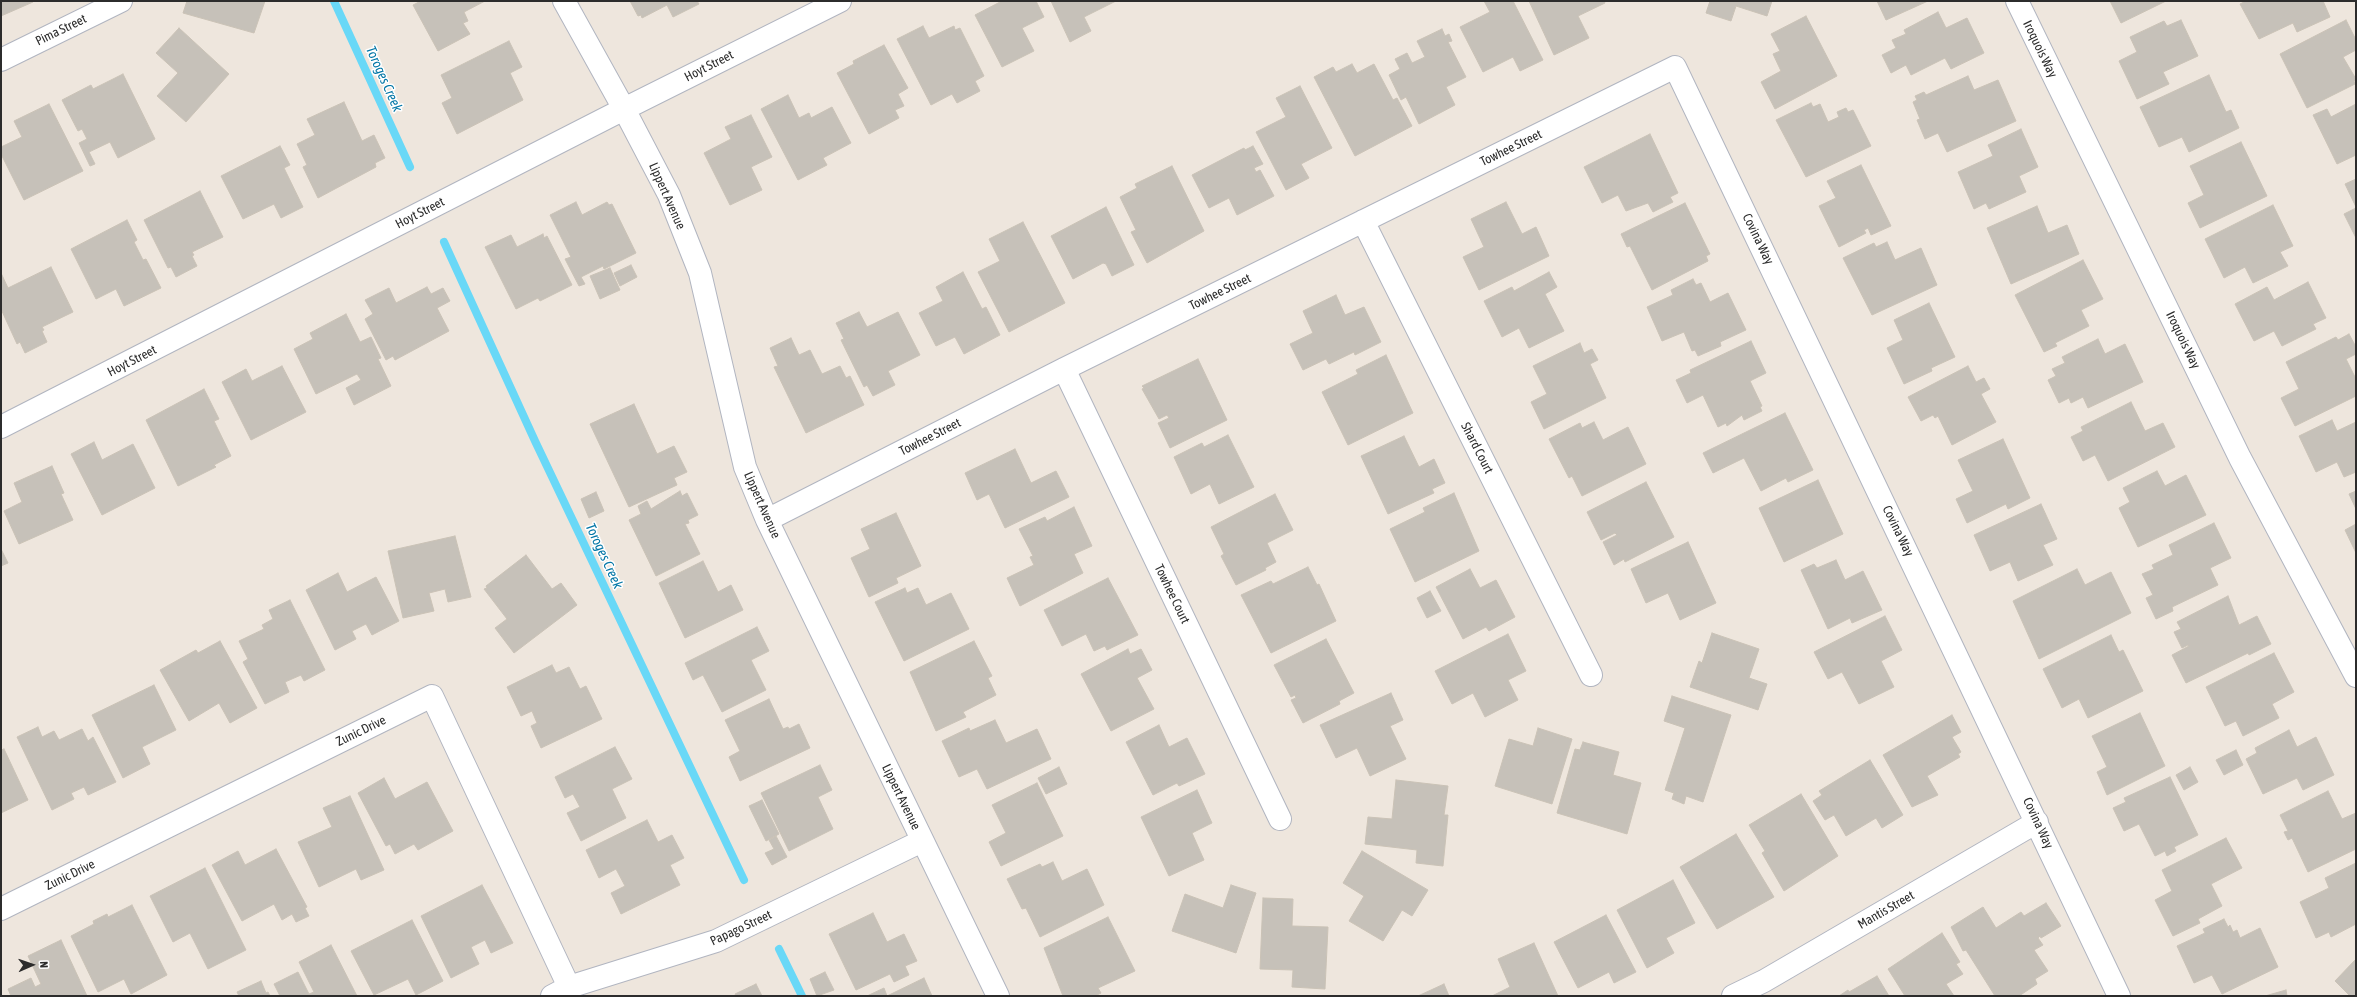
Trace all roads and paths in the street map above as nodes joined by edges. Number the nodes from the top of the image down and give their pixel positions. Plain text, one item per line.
1 (121, 1) edge
2 (564, 1) edge
3 (840, 1) edge
4 (2016, 1) edge
5 (1, 60) edge
6 (1675, 67) joint
7 (624, 109) junction
8 (1363, 221) junction
9 (1064, 369) junction
10 (1, 427) edge
11 (767, 520) junction
12 (1592, 675) dead end
13 (2356, 676) edge
14 (1280, 820) dead end
15 (2037, 822) junction
16 (922, 840) junction
17 (1, 909) edge
18 (561, 992) edge
19 (998, 996) edge
20 (1733, 996) edge
21 (2120, 996) edge

1 - 5 street, Pima Street
2 - 7 street, Lippert Avenue
3 - 7 street, Hoyt Street
4 - 13 street, Iroquois Way
6 - 8 street, Towhee Street
6 - 15 street, Covina Way
7 - 10 street, Hoyt Street
7 - 11 street, Lippert Avenue
8 - 9 street, Towhee Street
8 - 12 street, Shard Court
9 - 11 street, Towhee Street
9 - 14 street, Towhee Court
11 - 16 street, Lippert Avenue
15 - 20 street, Mantis Street
15 - 21 street, Covina Way
16 - 18 street, Papago Street
16 - 19 street, Lippert Avenue
17 - 18 street, Zunic Drive

